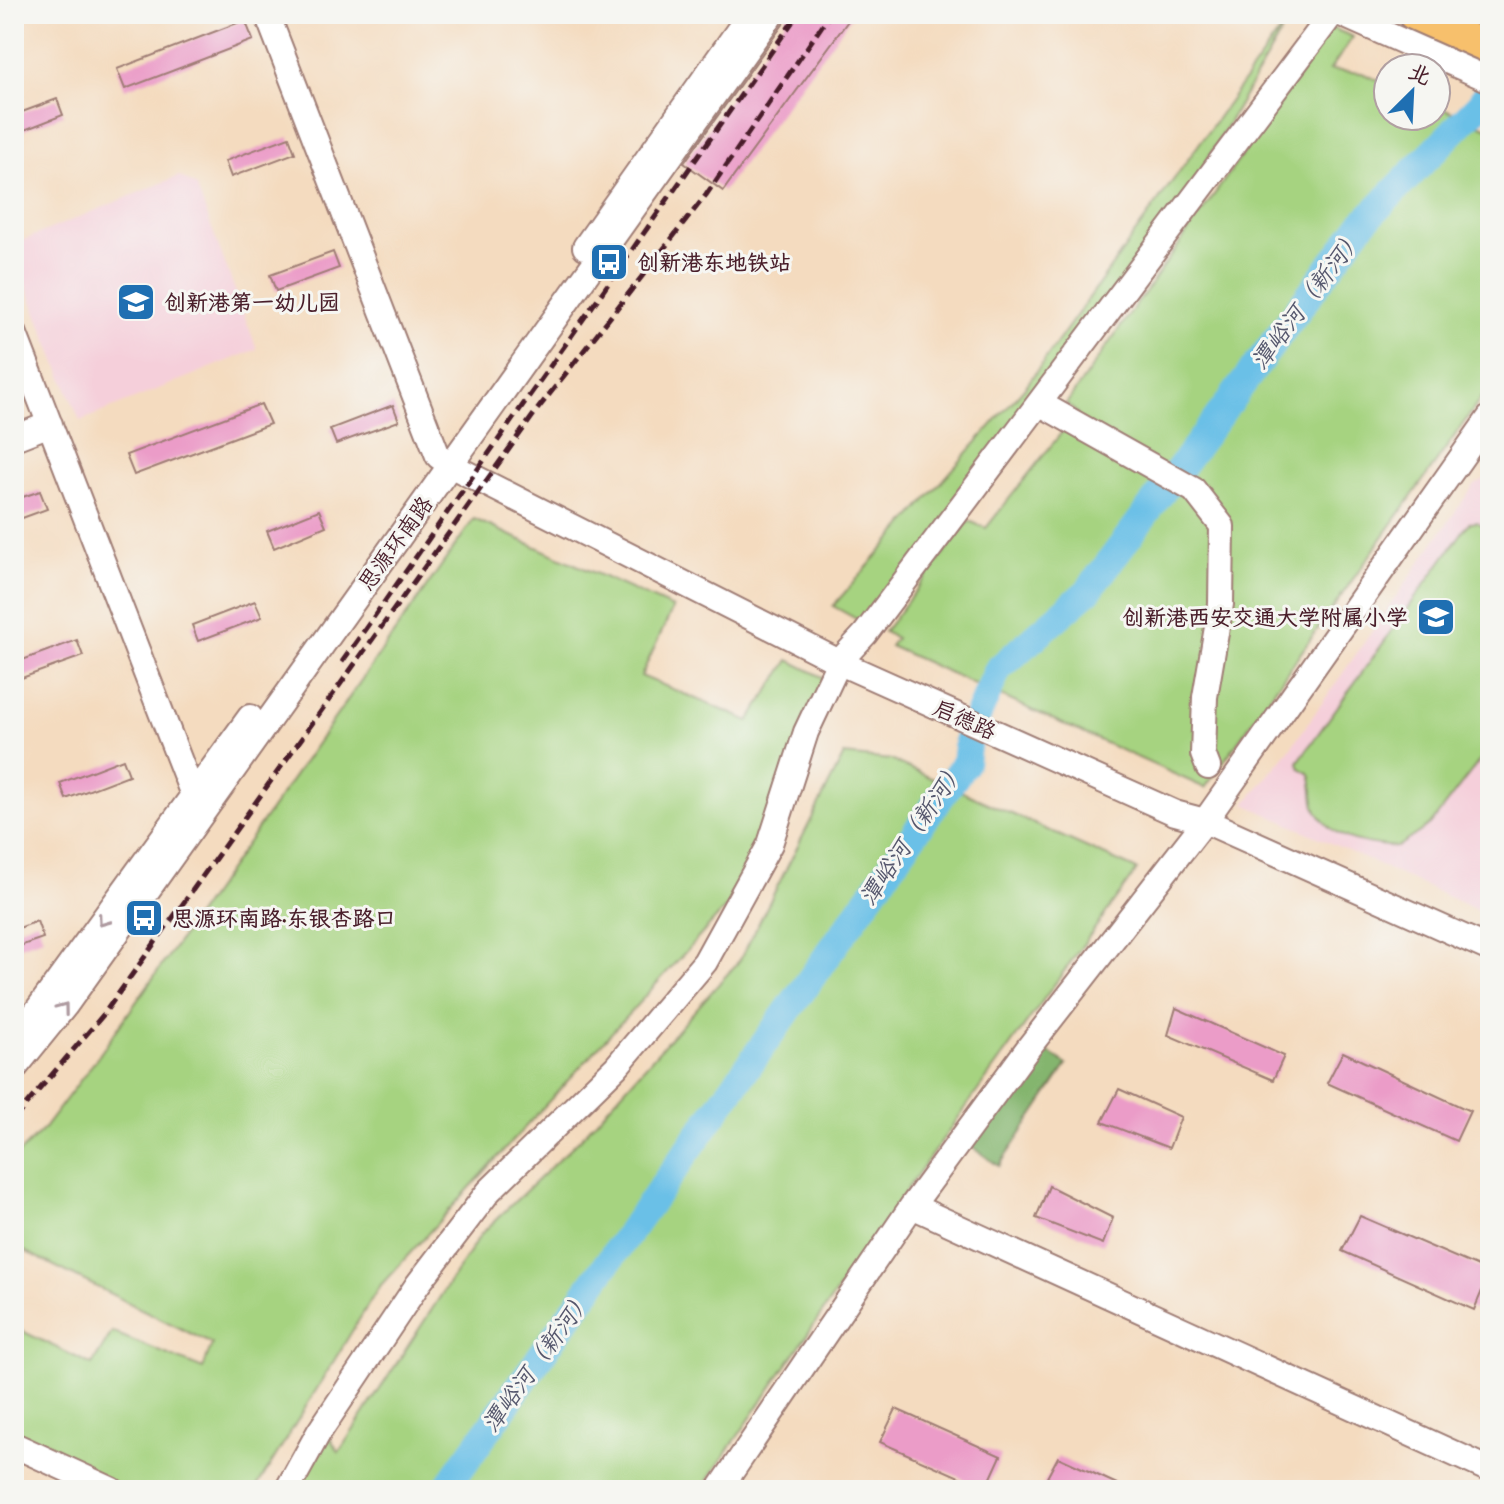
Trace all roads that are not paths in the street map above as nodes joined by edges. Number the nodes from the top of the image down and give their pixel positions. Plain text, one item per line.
1 (267, 14) edge
2 (750, 14) edge
3 (772, 14) edge
4 (1332, 14) edge
5 (1341, 14) edge
6 (1419, 27) edge
7 (1490, 48) edge
8 (1490, 80) edge
9 (14, 332) edge
10 (1039, 403) junction
11 (50, 424) junction
12 (1486, 433) edge
13 (14, 438) edge
14 (444, 460) junction
15 (843, 664) junction
16 (1208, 767) dead end
17 (200, 800) junction
18 (1205, 821) junction
19 (1490, 949) edge
20 (14, 1042) edge
21 (14, 1069) edge
22 (912, 1206) junction
23 (14, 1445) edge
24 (1490, 1470) edge
25 (112, 1490) edge
26 (287, 1490) edge
27 (719, 1490) edge

1 - 14 street
2 - 14 street, 思源环南路
3 - 14 street, 思源环南路
4 - 10 street
5 - 6 street
6 - 7 main road
6 - 8 street
9 - 11 street
10 - 15 street
10 - 16 street
11 - 13 street
11 - 17 street
12 - 18 street
14 - 15 street, 启德路
14 - 17 street, 思源环南路
15 - 18 street, 启德路
15 - 26 street
17 -> 20 street, 思源环南路
21 -> 17 street, 思源环南路
18 - 19 street, 启德路
18 - 22 street
22 - 24 street
22 - 27 street
23 - 25 street

